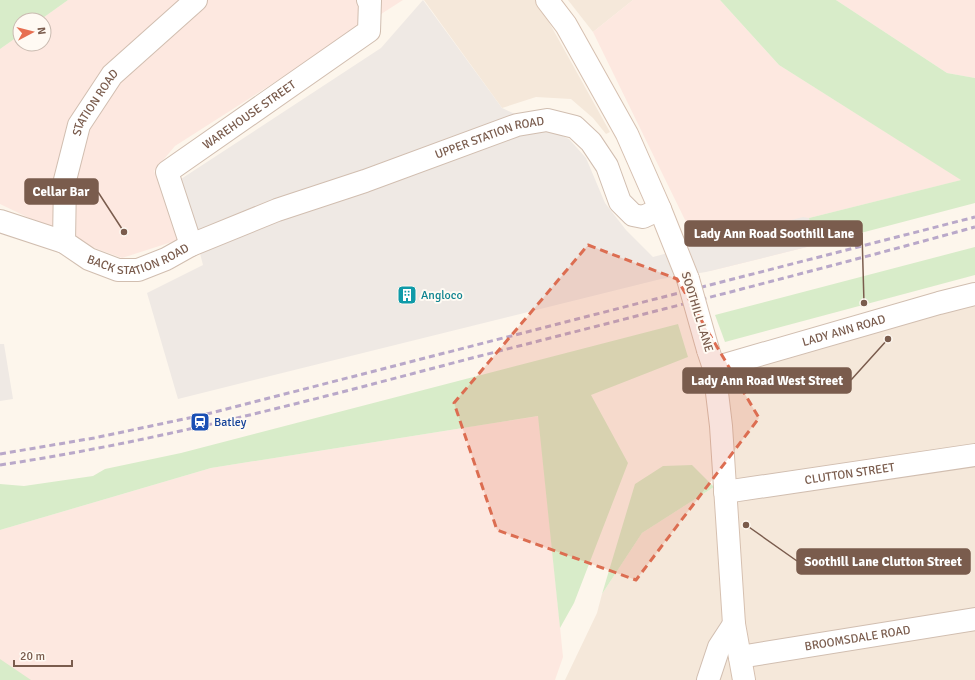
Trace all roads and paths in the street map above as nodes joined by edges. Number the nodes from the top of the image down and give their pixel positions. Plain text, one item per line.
1 (196, 0) edge
2 (368, 0) edge
3 (547, 0) edge
4 (660, 209) junction
5 (277, 210) joint
6 (0, 221) edge
7 (64, 242) junction
8 (191, 245) junction
9 (975, 294) edge
10 (711, 359) junction
11 (975, 455) edge
12 (725, 492) junction
13 (975, 619) edge
14 (734, 624) junction
15 (740, 657) junction
16 (708, 680) edge
17 (744, 680) edge

1 - 7 street, STATION ROAD
2 - 8 street, WAREHOUSE STREET
3 - 4 street, SOOTHILL LANE
4 - 5 street, UPPER STATION ROAD
4 - 10 street, SOOTHILL LANE, bridge
5 - 8 street, BACK STATION ROAD
6 - 7 street, BACK STATION ROAD
7 - 8 street, BACK STATION ROAD
9 - 10 street, LADY ANN ROAD
10 - 12 street, SOOTHILL LANE
11 - 12 street, CLUTTON STREET
12 - 14 street, SOOTHILL LANE
13 - 15 street, BROOMSDALE ROAD
14 - 15 street, SOOTHILL LANE
14 - 16 street
15 - 17 street, SOOTHILL LANE

